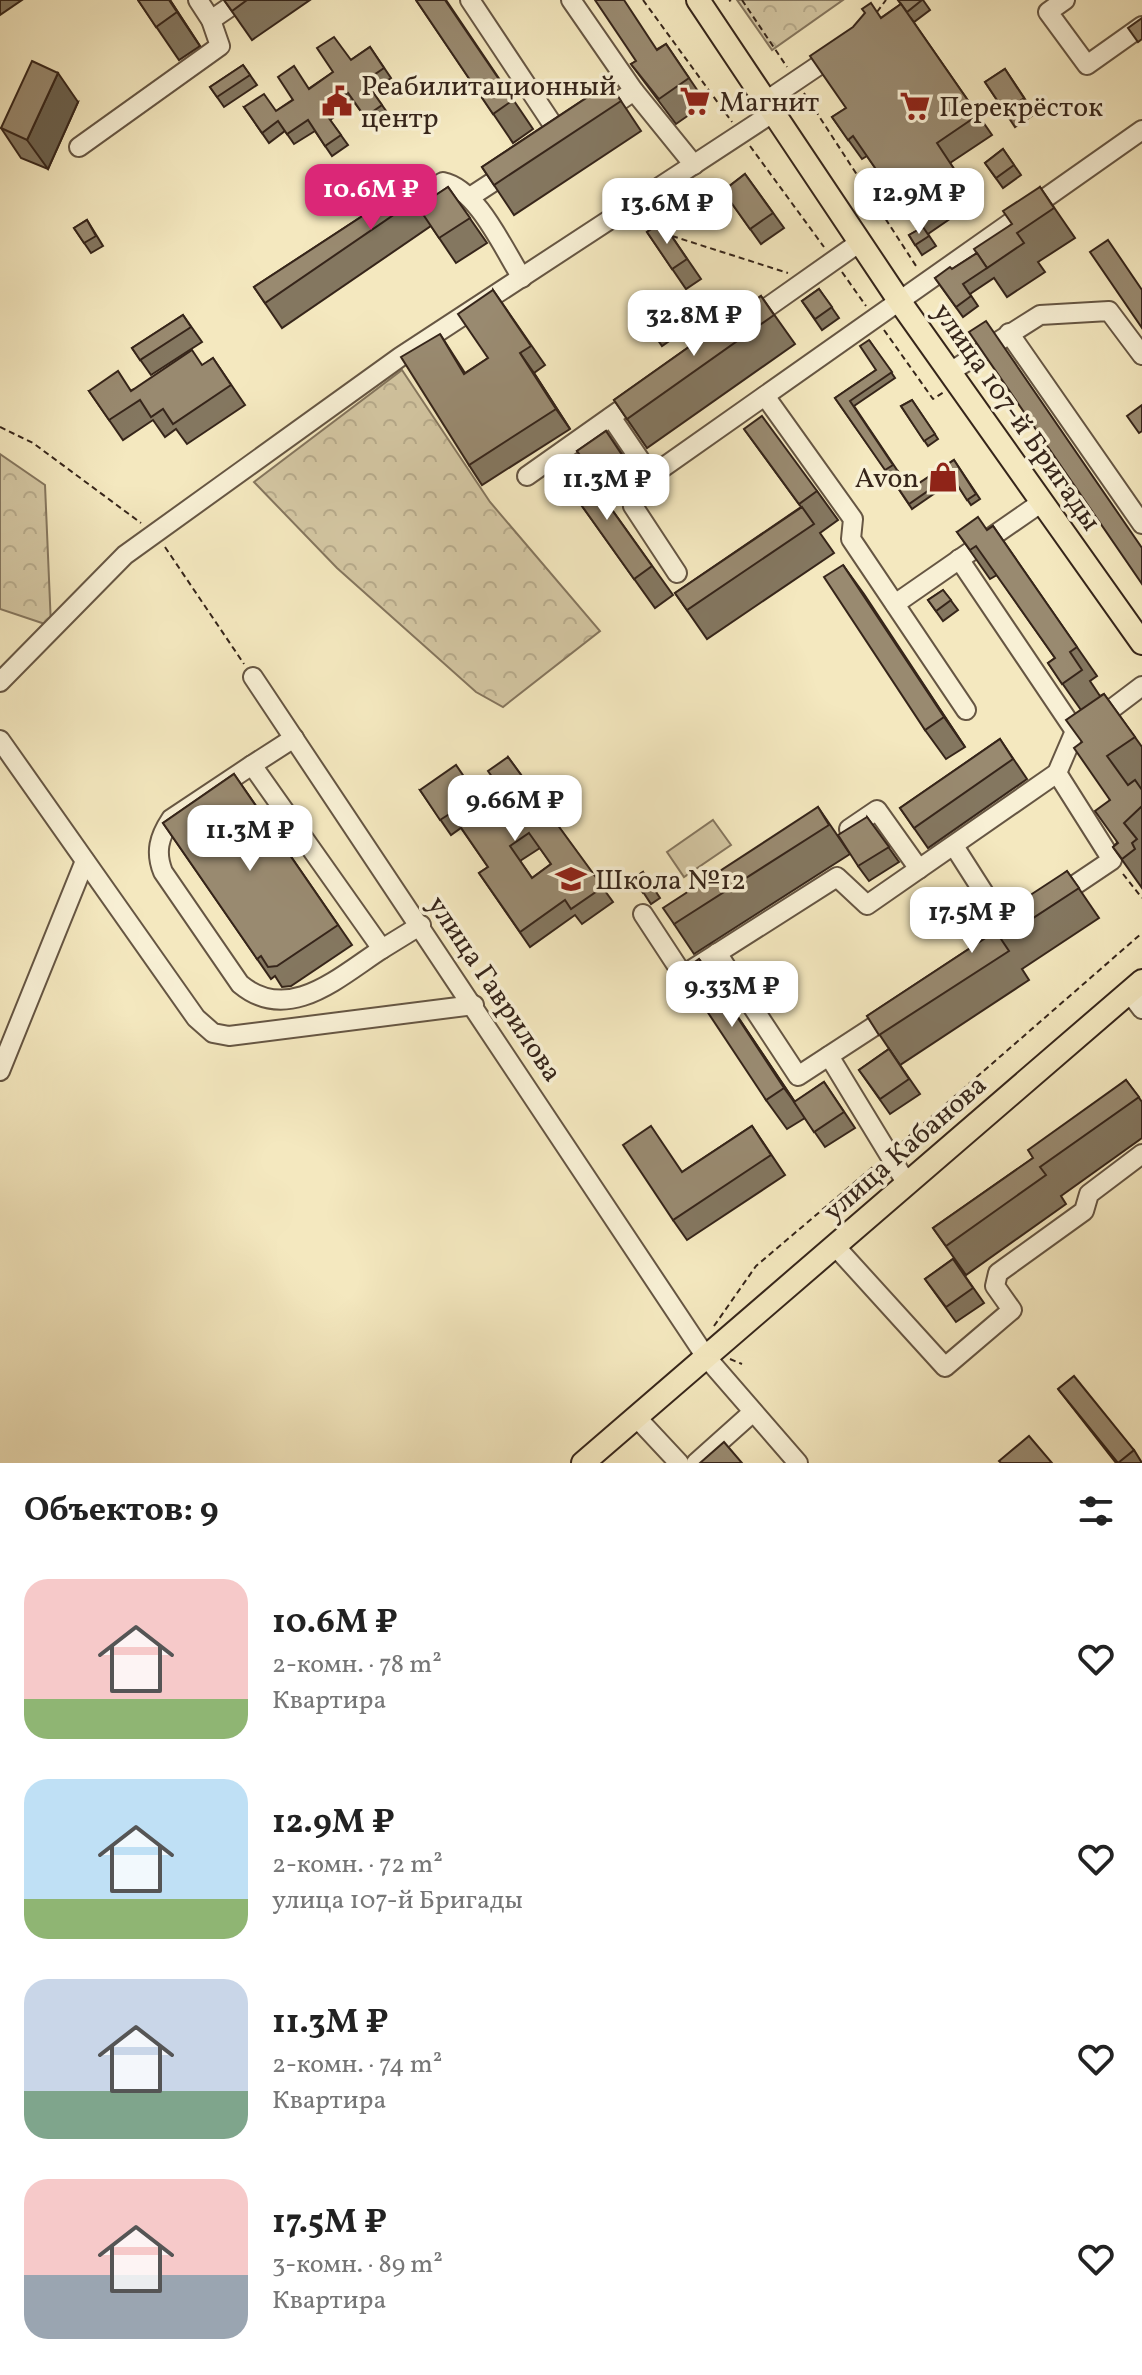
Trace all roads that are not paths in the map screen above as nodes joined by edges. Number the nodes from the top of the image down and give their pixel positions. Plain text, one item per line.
1 (198, 0) edge
2 (240, 0) edge
3 (470, 0) edge
4 (571, 0) edge
5 (698, 0) edge
6 (1065, 0) edge
7 (211, 20) junction
8 (1142, 26) edge
9 (847, 46) edge
10 (634, 91) junction
11 (770, 106) junction
12 (1142, 130) edge
13 (79, 147) dead end
14 (526, 165) edge
15 (694, 165) junction
16 (470, 197) junction
17 (394, 216) edge
18 (860, 242) junction
19 (522, 278) junction
20 (900, 302) junction
21 (735, 330) edge
22 (1009, 333) junction
23 (1142, 355) edge
24 (954, 377) junction
25 (765, 396) junction
26 (636, 399) edge
27 (611, 417) junction
28 (527, 476) dead end
29 (651, 476) junction
30 (1042, 502) junction
31 (1142, 524) edge
32 (959, 559) junction
33 (677, 573) dead end
34 (895, 604) junction
35 (1142, 643) edge
36 (253, 677) road end
37 (0, 682) edge
38 (1142, 686) edge
39 (966, 710) dead end
40 (1075, 731) junction
41 (294, 738) junction
42 (0, 740) edge
43 (252, 765) junction
44 (1057, 773) junction
45 (849, 829) edge
46 (954, 846) junction
47 (85, 861) junction
48 (919, 869) junction
49 (643, 914) dead end
50 (421, 925) junction
51 (1007, 929) junction
52 (994, 948) edge
53 (382, 949) junction
54 (717, 953) junction
55 (1138, 994) edge
56 (474, 1005) junction
57 (905, 1006) edge
58 (829, 1056) junction
59 (0, 1071) edge
60 (1142, 1154) edge
61 (907, 1184) junction
62 (835, 1246) junction
63 (711, 1353) junction
64 (753, 1412) junction
65 (637, 1418) junction
66 (583, 1463) edge
67 (679, 1463) edge
68 (696, 1463) edge
69 (798, 1463) edge

1 - 7 street
2 - 7 street
3 - 10 street
4 - 10 street
5 - 11 main road, улица 107-й Бригады
6 - 8 street
7 - 13 street
9 - 11 street
10 - 15 street
11 - 15 street
11 - 18 main road, улица 107-й Бригады
12 - 20 street
14 - 16 street
15 - 19 street
16 - 17 street
16 - 19 street
18 - 20 main road, улица 107-й Бригады
18 - 21 street
19 - 37 street
20 - 24 main road, улица 107-й Бригады
20 - 25 street, улица 107-й Бригады
22 - 23 street
22 - 24 street
22 - 31 street
24 - 30 main road, улица 107-й Бригады
25 - 29 street, улица 107-й Бригады
25 - 34 street
26 - 27 street
27 - 28 street
27 - 29 street
29 - 33 street
30 - 32 street
30 - 35 main road, улица 107-й Бригады
32 - 34 street
32 - 40 street
34 - 39 street
36 - 41 street, улица Гаврилова
38 - 40 street
40 - 44 street
41 - 43 street
41 - 50 street, улица Гаврилова
42 - 47 street
43 - 53 street
43 - 53 street
44 - 46 street
44 - 51 street
45 - 48 street
46 - 48 street
46 - 51 street
47 - 56 street
47 - 59 street
48 - 54 street
49 - 54 street
50 - 53 street
50 - 56 street, улица Гаврилова
51 - 52 street
54 - 58 street
55 - 61 main road, улица Кабанова
56 - 63 street, улица Гаврилова
57 - 58 street
58 - 61 street
60 - 62 street
61 - 62 main road, улица Кабанова
62 - 63 main road, улица Кабанова
63 - 64 street, улица Гаврилова
63 - 65 main road, улица Кабанова
64 - 68 street
64 - 69 street, улица Гаврилова
65 - 66 main road, улица Кабанова
65 - 67 street

